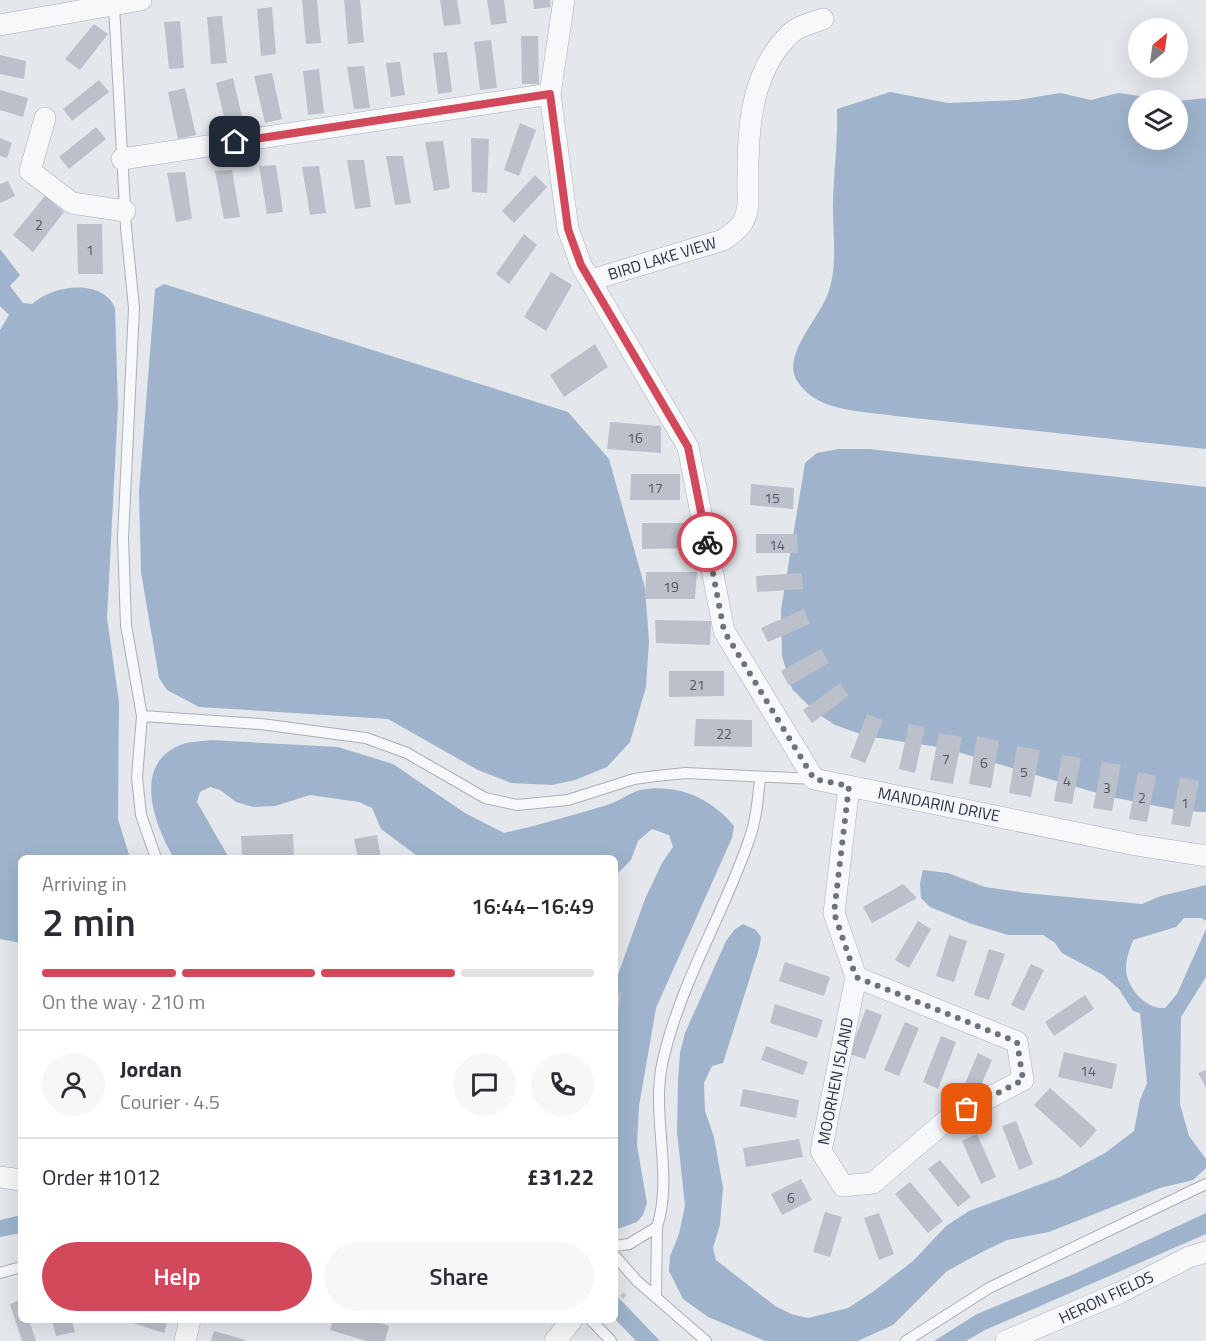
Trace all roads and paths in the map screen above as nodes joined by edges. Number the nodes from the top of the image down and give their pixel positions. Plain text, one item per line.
1 (141, 0) edge
2 (564, 0) edge
3 (113, 2) edge
4 (823, 19) dead end
5 (0, 25) edge
6 (550, 94) junction
7 (45, 118) dead end
8 (122, 159) junction
9 (125, 212) junction
10 (591, 280) junction
11 (142, 716) junction
12 (760, 778) junction
13 (814, 779) junction
14 (849, 786) junction
15 (155, 855) edge
16 (1206, 856) edge
17 (856, 977) junction
18 (0, 1177) edge
19 (18, 1180) edge
20 (1206, 1184) edge
21 (657, 1227) junction
22 (618, 1246) edge
23 (1206, 1252) edge
24 (618, 1259) edge
25 (18, 1268) edge
26 (0, 1273) edge
27 (628, 1292) dead end
28 (656, 1298) junction
29 (618, 1300) edge
30 (189, 1323) edge
31 (570, 1323) edge
32 (594, 1323) edge
33 (185, 1341) edge
34 (555, 1341) edge
35 (611, 1341) edge
36 (706, 1341) edge
37 (906, 1341) edge
38 (1006, 1341) edge

1 - 3 street
2 - 6 street, BIRD LAKE VIEW
3 - 5 street
3 - 8 lane
4 - 10 street, BIRD LAKE VIEW
6 - 8 street
6 - 10 street, BIRD LAKE VIEW
7 - 9 street
8 - 9 lane
9 - 11 lane
10 - 13 street, BIRD LAKE VIEW
11 - 12 lane
11 - 15 lane
12 - 13 lane
12 - 21 lane
13 - 14 street, MANDARIN DRIVE
14 - 16 street, MANDARIN DRIVE
14 - 17 street
17 - 17 street, MOORHEN ISLAND
18 - 19 street
20 - 37 lane
21 - 22 lane
21 - 28 lane
23 - 38 street, HERON FIELDS
24 - 28 lane
25 - 26 lane
27 - 29 path
28 - 36 lane
30 - 33 street
31 - 34 street
32 - 35 lane

